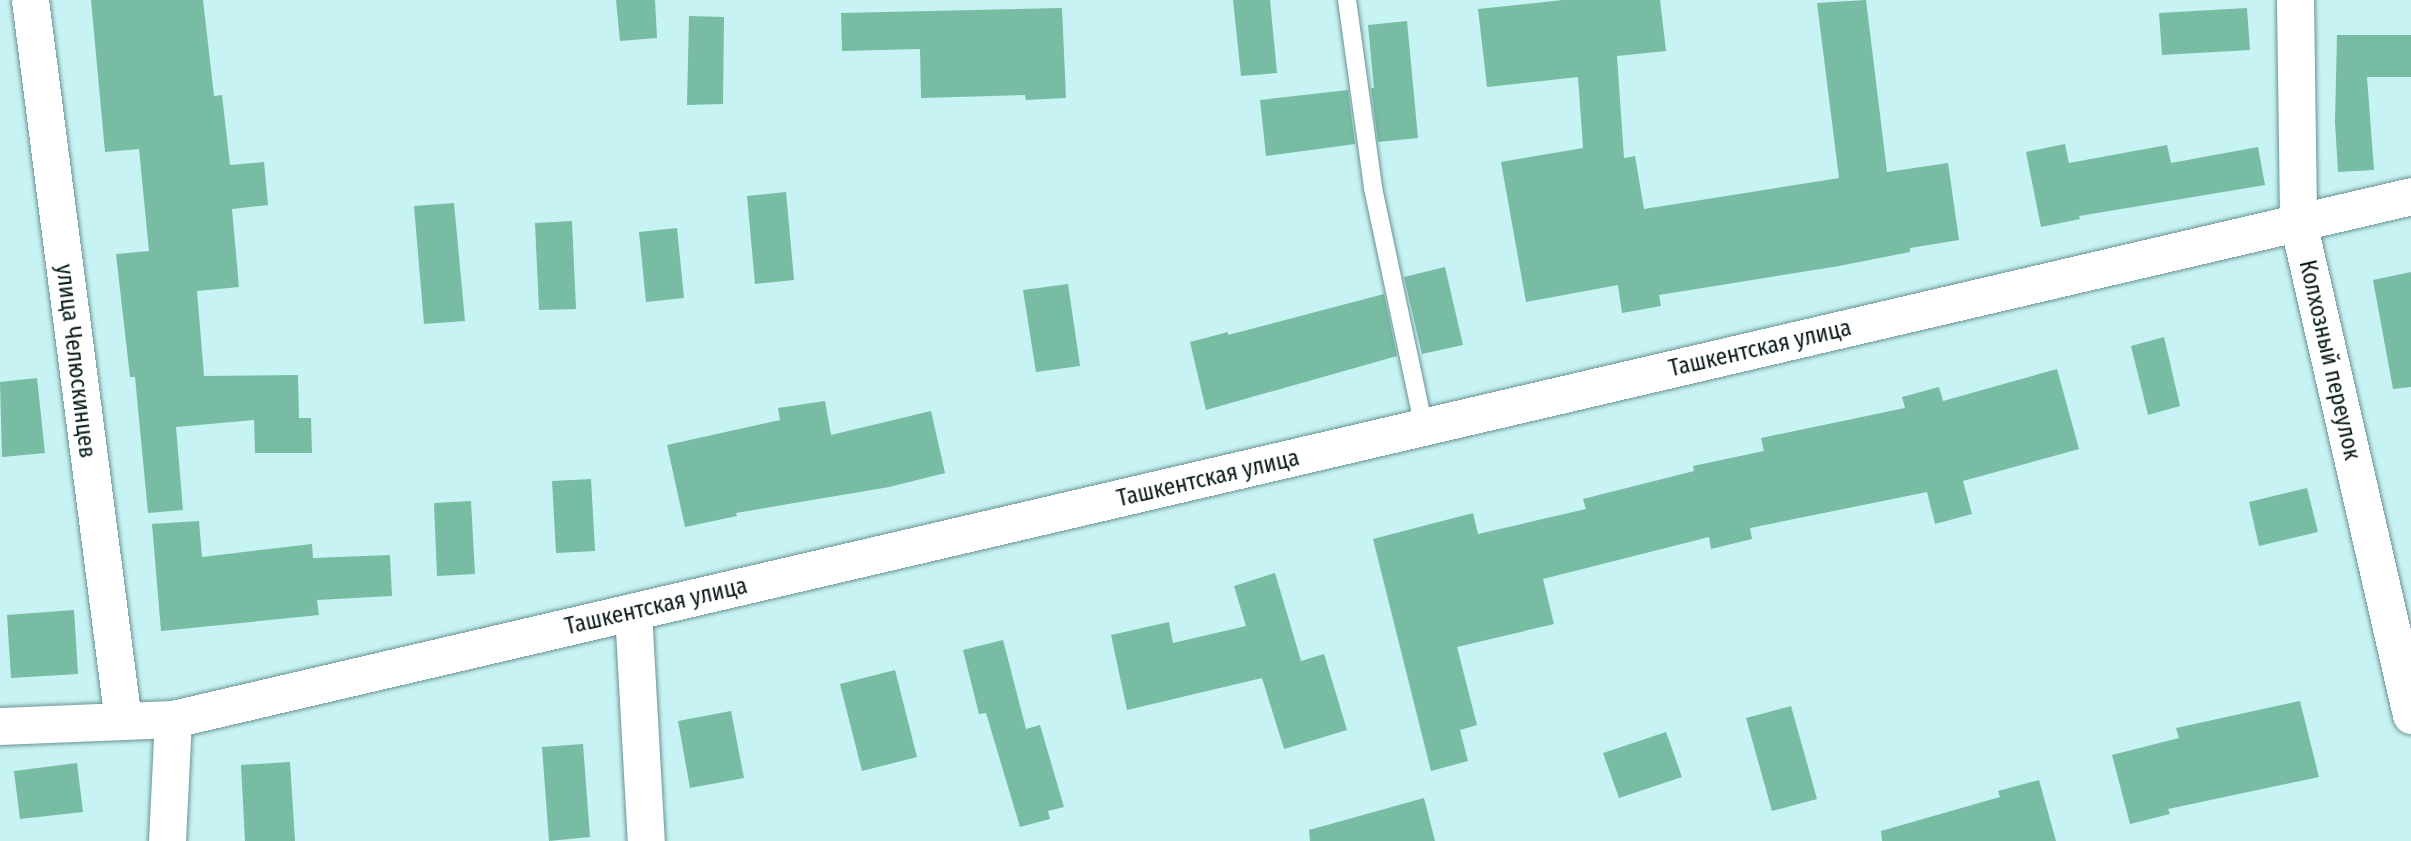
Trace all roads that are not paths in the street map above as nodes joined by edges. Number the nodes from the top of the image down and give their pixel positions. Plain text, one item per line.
1 (30, 0) edge
2 (1346, 0) edge
3 (2295, 0) edge
4 (2411, 196) edge
5 (2298, 222) junction
6 (1424, 428) junction
7 (633, 612) junction
8 (2411, 715) edge
9 (173, 719) junction
10 (123, 721) junction
11 (0, 726) edge
12 (167, 841) edge
13 (646, 841) edge

1 - 10 street, улица Челюскинцев
2 - 6 lane
3 - 5 street, Колхозный переулок
4 - 5 street, Ташкентская улица
5 - 6 street, Ташкентская улица
5 - 8 street, Колхозный переулок
6 - 7 street, Ташкентская улица
7 - 9 street, Ташкентская улица
7 - 13 street
9 - 10 street, Ташкентская улица
9 - 12 street
10 - 11 street, Ташкентская улица

